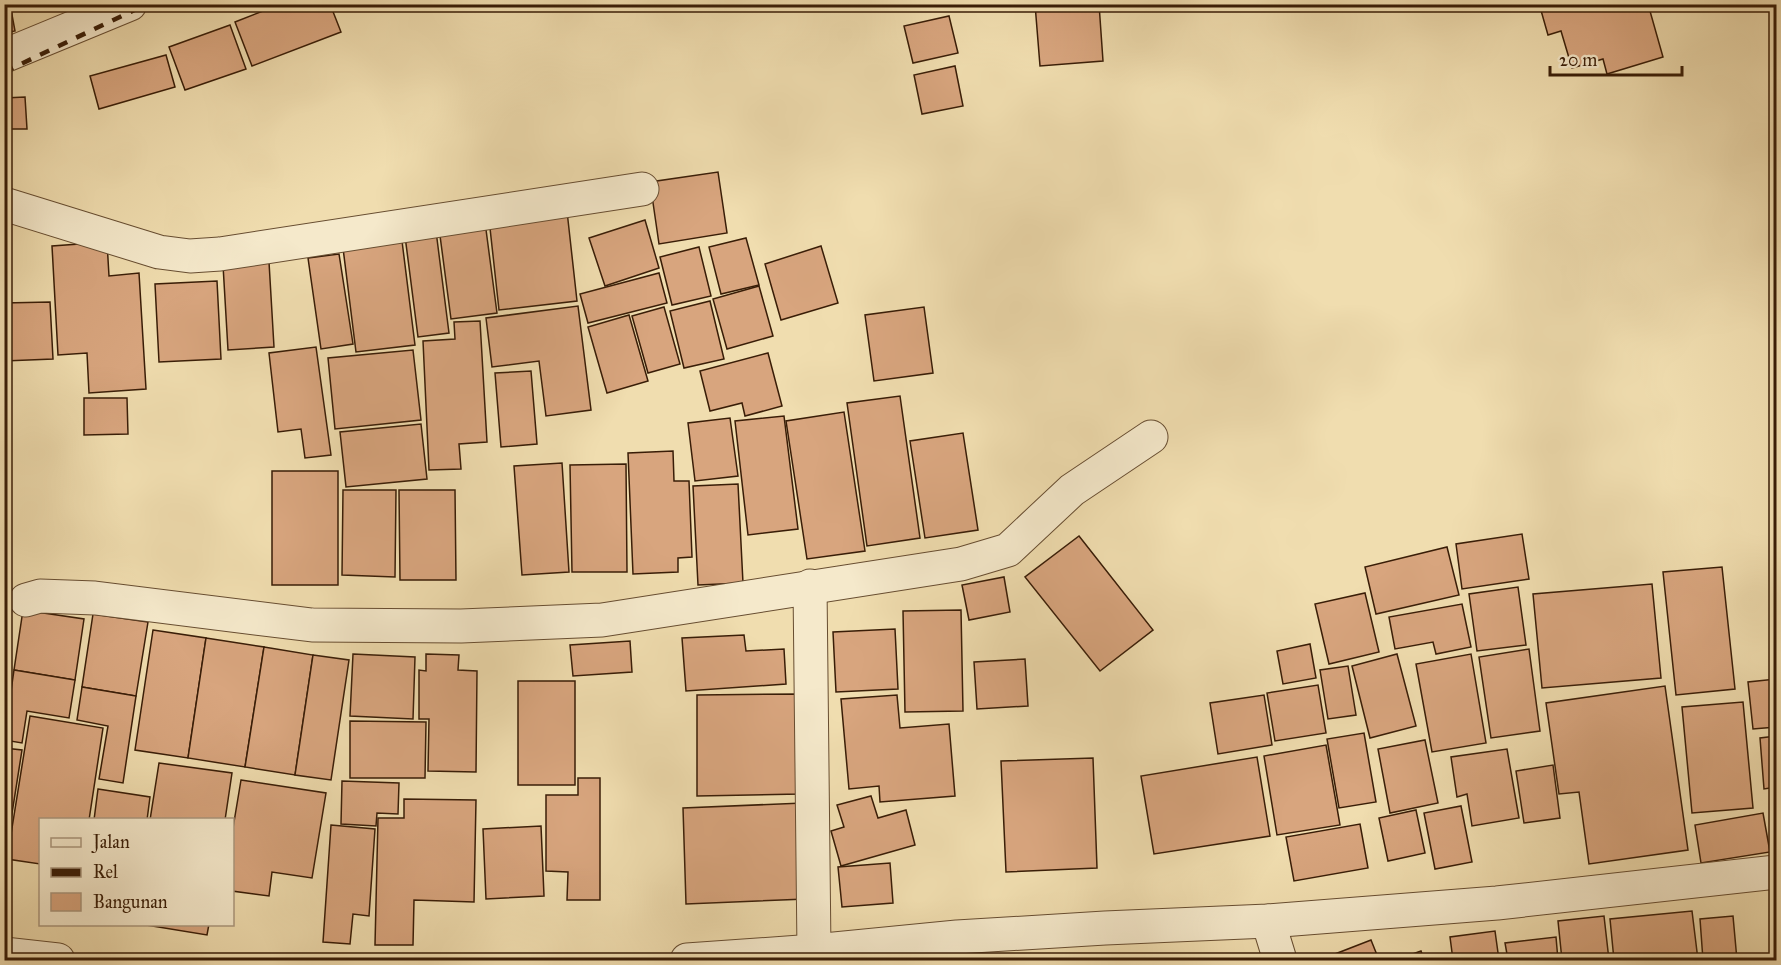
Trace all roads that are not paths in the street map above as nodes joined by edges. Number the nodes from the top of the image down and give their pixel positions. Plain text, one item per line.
1 (130, 4) edge
2 (4, 56) edge
3 (642, 189) dead end
4 (4, 204) edge
5 (1151, 437) dead end
6 (810, 586) junction
7 (26, 600) dead end
8 (1776, 872) edge
9 (1268, 921) junction
10 (814, 951) junction
11 (4, 954) edge
12 (58, 960) edge
13 (687, 960) edge
14 (1280, 960) edge

1 - 2 street
3 - 4 street
5 - 6 street
6 - 7 street
6 - 10 street
8 - 9 street
9 - 10 street
9 - 14 street
10 - 13 street
11 - 12 street

